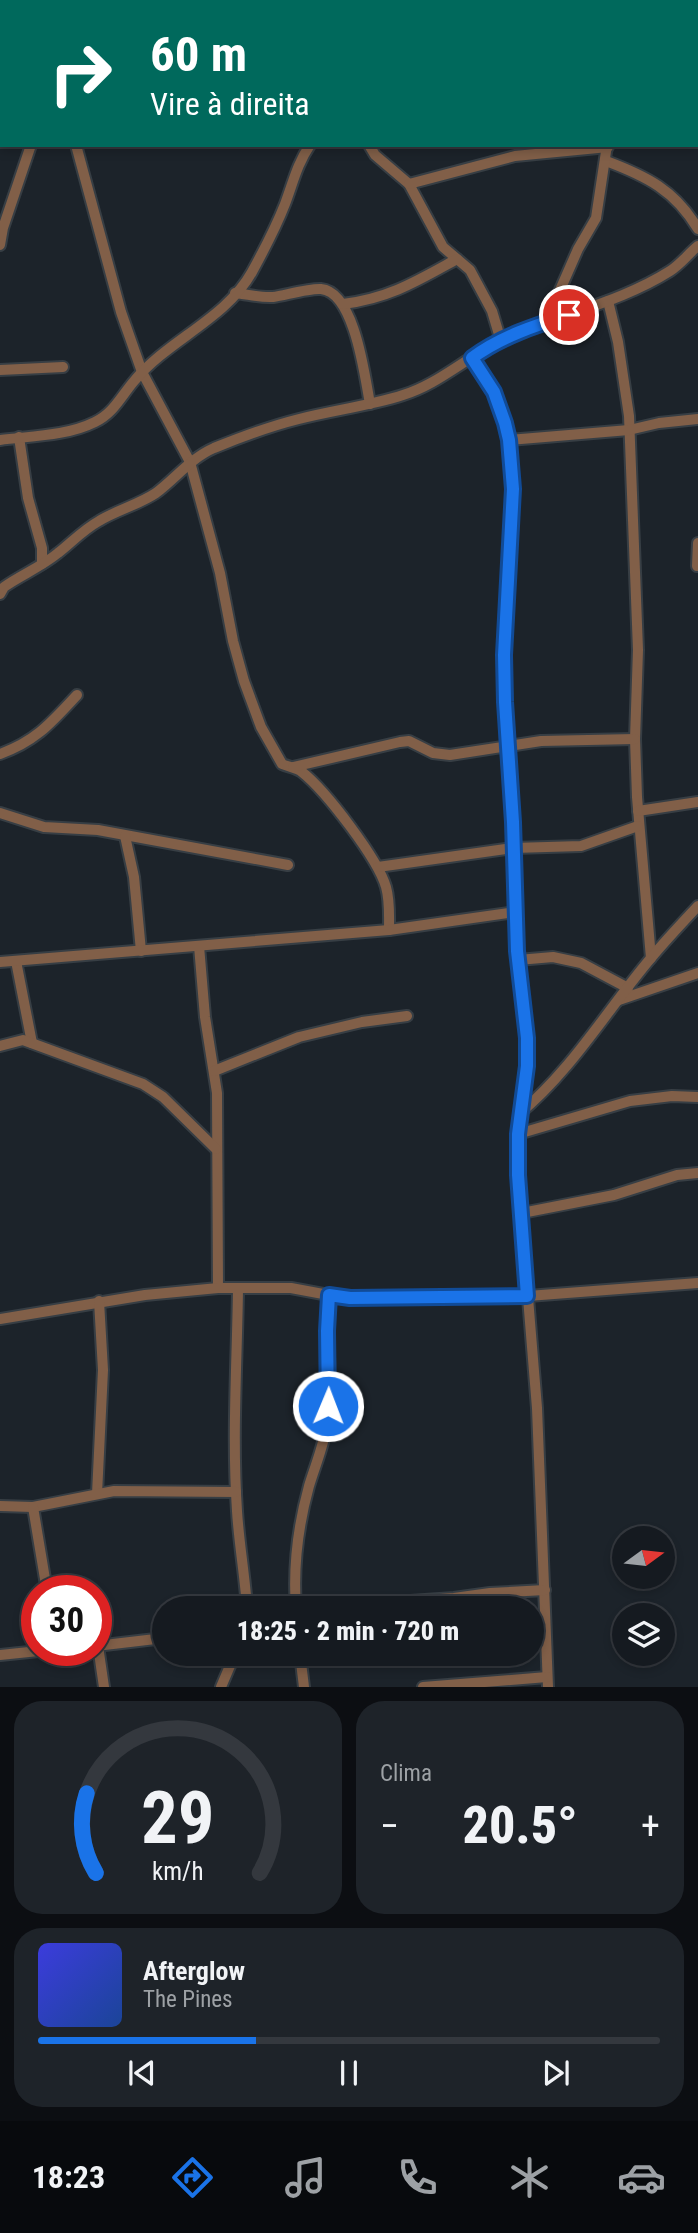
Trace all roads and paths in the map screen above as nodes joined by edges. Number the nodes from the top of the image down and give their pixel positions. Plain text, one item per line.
1 (30, 147) edge
2 (77, 147) edge
3 (296, 147) edge
4 (309, 147) edge
5 (370, 147) edge
6 (599, 147) edge
7 (608, 147) edge
8 (303, 155) junction
9 (606, 161) junction
10 (409, 184) junction
11 (698, 229) edge
12 (0, 245) edge
13 (698, 246) edge
14 (457, 259) junction
15 (235, 293) junction
16 (608, 301) junction
17 (343, 304) junction
18 (546, 322) junction
19 (501, 341) junction
20 (472, 358) junction
21 (64, 367) dead end
22 (0, 370) edge
23 (142, 372) junction
24 (370, 404) junction
25 (698, 419) edge
26 (629, 430) junction
27 (19, 437) junction
28 (0, 440) edge
29 (509, 440) junction
30 (190, 462) junction
31 (698, 543) edge
32 (42, 564) junction
33 (697, 566) edge
34 (1, 590) edge
35 (76, 695) dead end
36 (635, 739) junction
37 (506, 746) junction
38 (0, 754) edge
39 (290, 767) junction
40 (698, 802) edge
41 (638, 811) junction
42 (0, 813) edge
43 (638, 826) junction
44 (125, 836) junction
45 (513, 848) junction
46 (288, 865) dead end
47 (378, 867) junction
48 (698, 906) edge
49 (515, 912) junction
50 (389, 930) junction
51 (199, 946) junction
52 (141, 951) junction
53 (650, 958) junction
54 (518, 960) junction
55 (16, 961) junction
56 (0, 962) edge
57 (698, 973) edge
58 (628, 988) junction
59 (620, 1000) junction
60 (407, 1016) dead end
61 (32, 1043) junction
62 (0, 1045) edge
63 (214, 1071) junction
64 (698, 1097) edge
65 (519, 1114) junction
66 (518, 1134) junction
67 (216, 1149) junction
68 (698, 1173) edge
69 (522, 1213) junction
70 (698, 1283) edge
71 (218, 1288) junction
72 (238, 1289) junction
73 (329, 1295) junction
74 (527, 1296) junction
75 (99, 1301) junction
76 (0, 1319) edge
77 (236, 1492) junction
78 (97, 1494) junction
79 (0, 1506) edge
80 (33, 1507) junction
81 (44, 1575) edge
82 (545, 1590) junction
83 (246, 1596) edge
84 (295, 1596) edge
85 (468, 1596) edge
86 (152, 1639) edge
87 (112, 1644) edge
88 (21, 1653) edge
89 (0, 1655) edge
90 (100, 1666) edge
91 (230, 1666) edge
92 (301, 1666) edge
93 (548, 1682) edge
94 (430, 1686) edge
95 (104, 1687) edge
96 (221, 1687) edge
97 (304, 1687) edge

1 - 12 street
2 - 23 street
3 - 8 street
4 - 8 street
5 - 10 street
6 - 10 street
7 - 9 street
8 - 15 street
9 - 11 street
9 - 18 street
10 - 14 street
13 - 16 street
14 - 17 street
14 - 19 street
15 - 17 street
15 - 23 street
16 - 18 street
16 - 26 street
17 - 24 street
18 - 19 street
19 - 20 street
20 - 24 street
20 - 29 street
21 - 22 street
23 - 27 street
23 - 30 street
24 - 30 street
25 - 26 street
26 - 29 street
26 - 36 street
27 - 28 street
27 - 32 street
29 - 37 street
30 - 32 street
30 - 39 street
31 - 33 street
32 - 34 street
35 - 38 street
36 - 37 street
36 - 41 street
37 - 39 street
37 - 45 street
39 - 47 street
40 - 41 street
41 - 43 street
42 - 44 street
43 - 45 street
43 - 53 street
44 - 46 street
44 - 52 street
45 - 47 street
45 - 49 street
47 - 50 street
48 - 53 street
49 - 50 street
49 - 54 street
50 - 51 street
51 - 52 street
51 - 63 street
52 - 55 street
53 - 58 street
54 - 58 street
54 - 65 street
55 - 56 street
55 - 61 street
57 - 59 street
58 - 59 street
59 - 65 street
60 - 63 street
61 - 62 street
61 - 67 street
63 - 67 street
64 - 66 street
65 - 66 street
66 - 69 street
67 - 71 street
68 - 69 street
69 - 74 street
70 - 74 street
71 - 72 street
71 - 75 street
72 - 73 street
72 - 77 street
73 - 74 street
73 - 84 street
74 - 82 street
75 - 76 street
75 - 78 street
77 - 78 street
77 - 83 street
78 - 80 street
79 - 80 street
80 - 81 street
82 - 85 street
82 - 93 street
86 - 87 street
88 - 89 street
90 - 95 street
91 - 96 street
92 - 97 street
93 - 94 street

